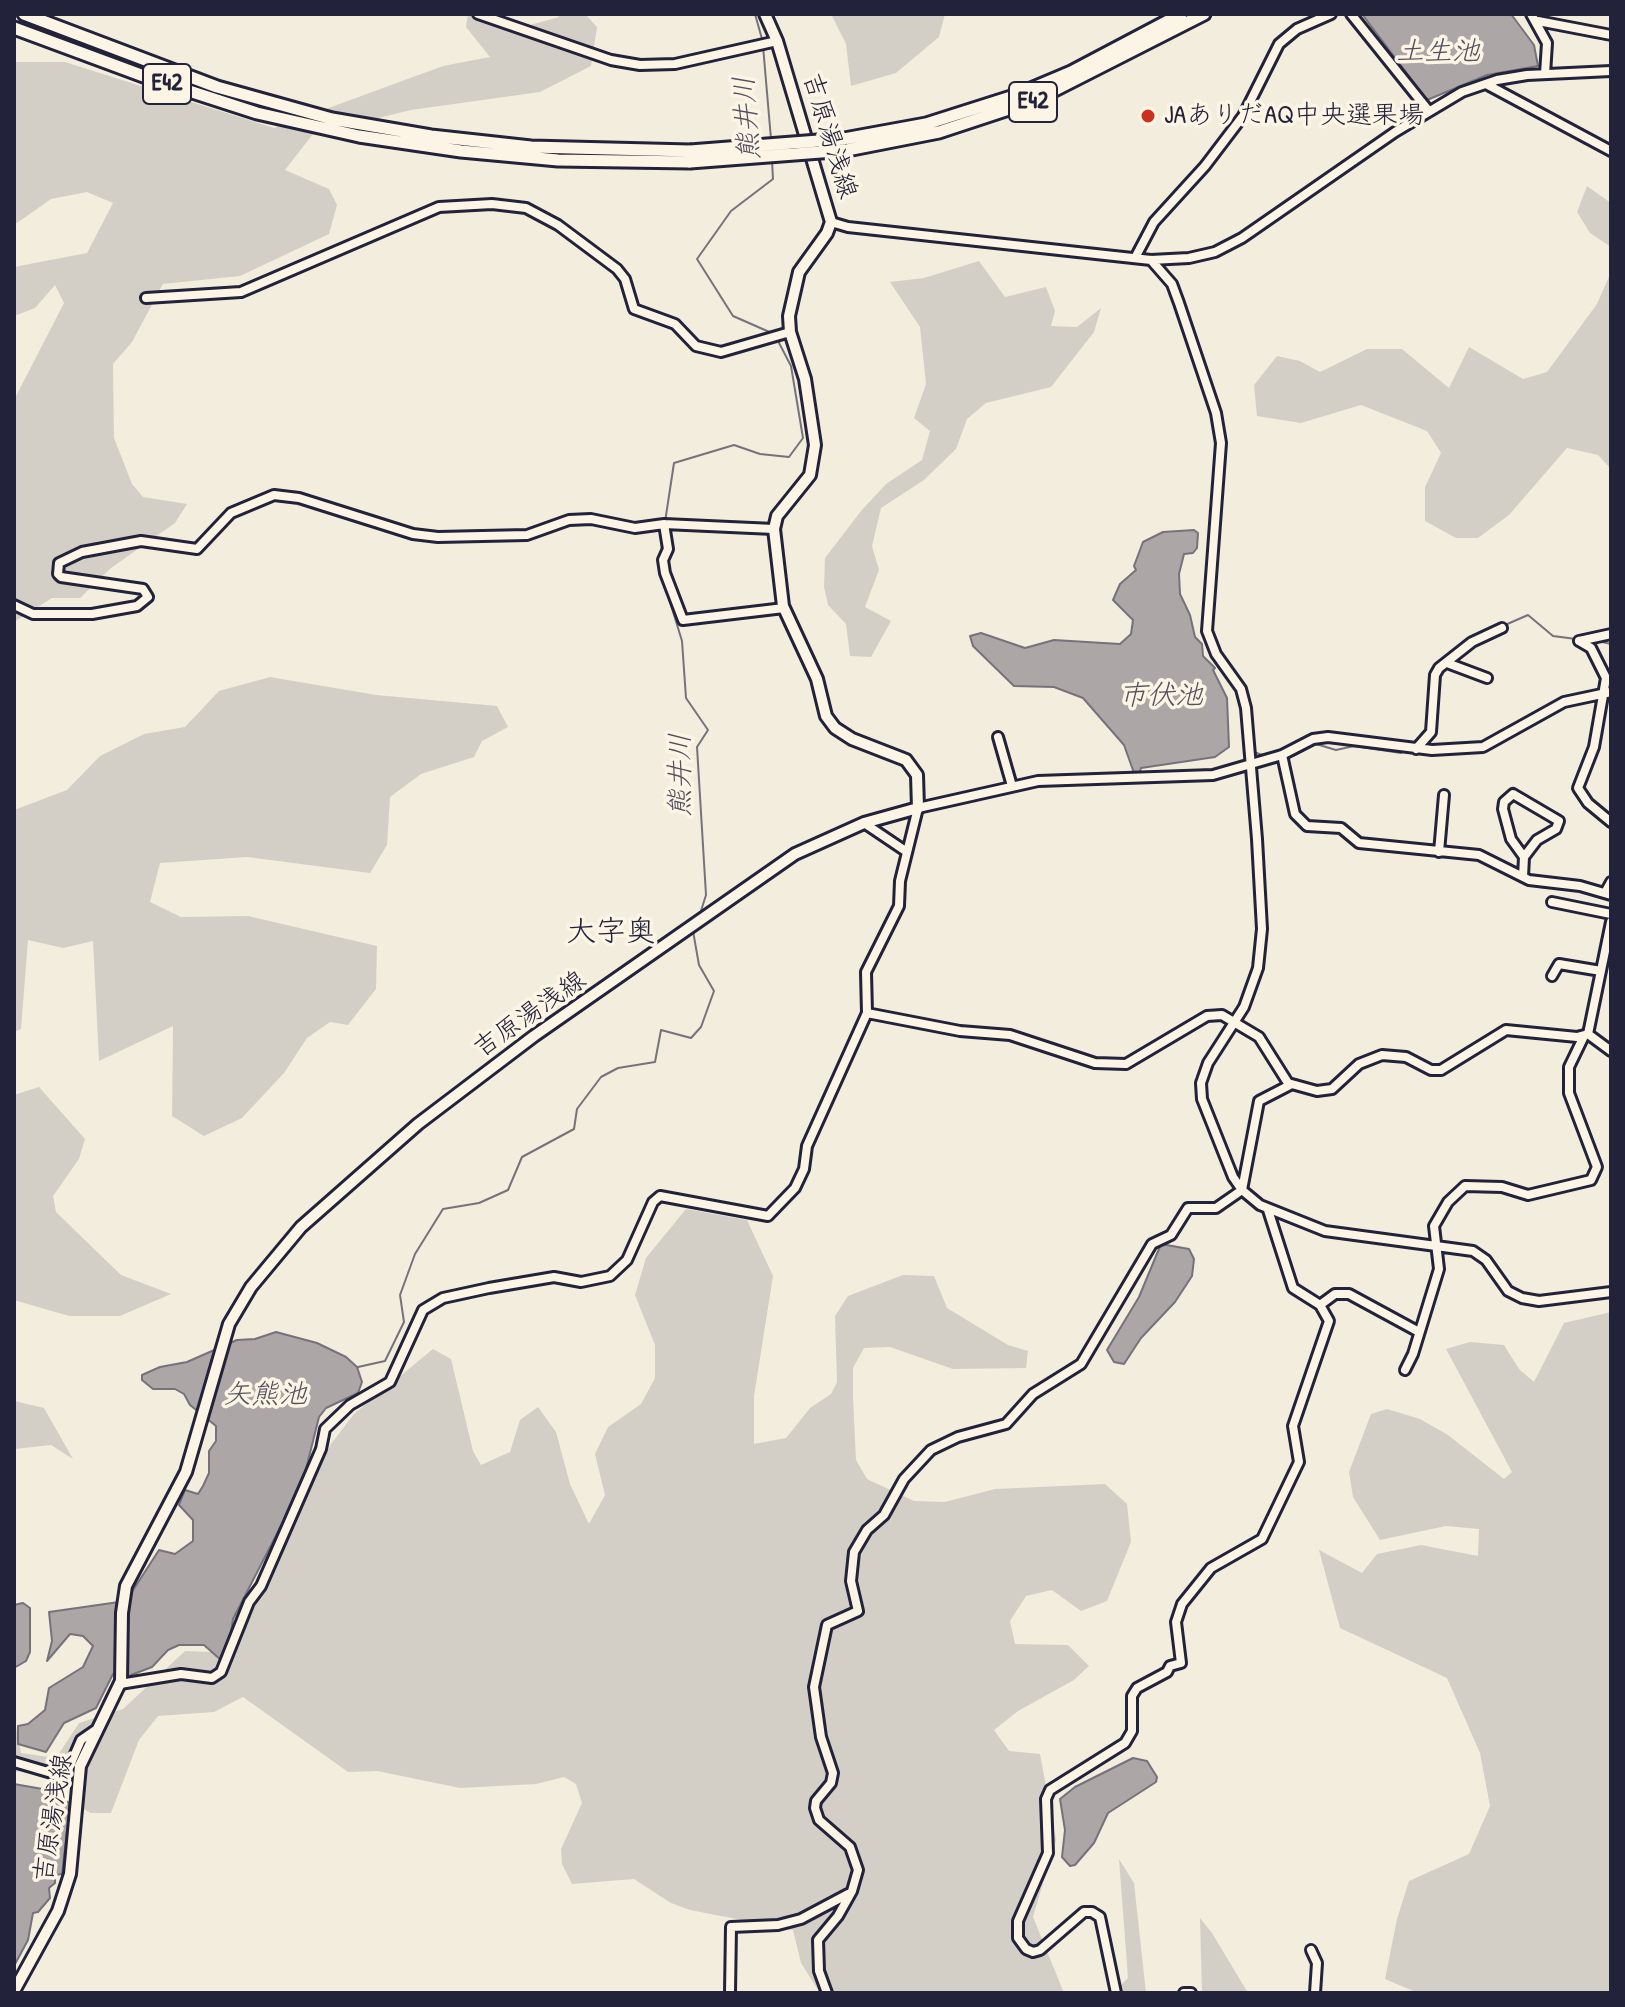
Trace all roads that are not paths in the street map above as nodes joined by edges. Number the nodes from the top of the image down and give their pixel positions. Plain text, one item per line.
1 (24, 14) edge
2 (478, 14) edge
3 (765, 14) edge
4 (1181, 14) edge
5 (1204, 14) edge
6 (1331, 14) edge
7 (1351, 14) edge
8 (1569, 14) edge
9 (1534, 18) edge
10 (1569, 28) junction
11 (14, 29) edge
12 (1611, 35) edge
13 (777, 41) junction
14 (1611, 71) edge
15 (1545, 74) junction
16 (1485, 84) junction
17 (1428, 110) junction
18 (299, 117) junction
19 (846, 145) junction
20 (1611, 151) edge
21 (831, 222) junction
22 (1135, 258) junction
23 (1151, 260) junction
24 (146, 298) dead end
25 (790, 332) junction
26 (664, 524) junction
27 (774, 529) junction
28 (14, 605) edge
29 (784, 608) junction
30 (1502, 628) dead end
31 (1611, 634) edge
32 (1447, 663) junction
33 (1487, 678) dead end
34 (1607, 692) edge
35 (998, 737) dead end
36 (1416, 749) junction
37 (1282, 755) junction
38 (1249, 765) junction
39 (1012, 786) junction
40 (1444, 795) dead end
41 (918, 808) junction
42 (1611, 822) edge
43 (864, 823) junction
44 (907, 852) junction
45 (1439, 852) junction
46 (1524, 857) junction
47 (1523, 877) junction
48 (1611, 882) edge
49 (1608, 894) edge
50 (1552, 902) dead end
51 (1611, 914) edge
52 (1611, 922) edge
53 (1605, 969) edge
54 (1552, 976) dead end
55 (867, 1013) junction
56 (1236, 1022) junction
57 (1586, 1035) junction
58 (1611, 1051) edge
59 (1290, 1085) junction
60 (1242, 1190) junction
61 (1268, 1210) junction
62 (1437, 1244) junction
63 (1611, 1292) edge
64 (1320, 1305) junction
65 (1419, 1332) junction
66 (1405, 1370) dead end
67 (121, 1682) junction
68 (94, 1731) junction
69 (14, 1762) edge
70 (852, 1891) junction
71 (1311, 1950) dead end
72 (14, 1991) edge
73 (730, 1993) edge
74 (827, 1993) edge
75 (1116, 1993) edge
76 (1184, 1993) edge
77 (1191, 1993) edge
78 (1315, 1993) edge

1 - 18 highway, E42
2 - 13 street
3 - 13 main road, 吉原湯浅線
4 - 19 highway, E42
5 - 19 highway, E42
6 - 22 street
7 - 17 street
8 - 10 street
9 - 10 street
9 - 15 street
10 - 12 street
11 - 18 highway, E42
13 - 21 main road, 吉原湯浅線
14 - 15 street
15 - 16 street
16 - 17 street
16 - 20 street
17 - 23 street
18 - 19 highway, E42, bridge
21 - 22 street
21 - 25 main road, 吉原湯浅線
22 - 23 street
23 - 38 street
24 - 25 street
25 - 27 main road, 吉原湯浅線
26 - 27 street
26 - 28 street
26 - 29 street
27 - 29 main road
29 - 41 main road
30 - 32 street
31 - 34 street
32 - 33 street
32 - 36 street
34 - 36 street
34 - 42 street
35 - 39 street
36 - 37 street
37 - 38 street
37 - 45 street
38 - 39 street
38 - 56 street
39 - 41 street
40 - 45 street
41 - 43 main road, 吉原湯浅線
41 - 44 street
43 - 44 street
43 - 67 main road, 吉原湯浅線
44 - 55 street
45 - 47 street
46 - 46 street
46 - 47 street
47 - 49 street
48 - 49 street
50 - 51 street
52 - 53 street
53 - 54 street
53 - 57 street
55 - 56 street
55 - 67 street
56 - 59 street
56 - 60 street
57 - 58 street
57 - 59 street
57 - 62 street
59 - 60 street
60 - 61 street
60 - 70 street
61 - 62 street
61 - 64 street
62 - 63 street
62 - 65 street
64 - 65 street
64 - 75 street
65 - 66 street
67 - 68 main road, 吉原湯浅線
68 - 69 street
68 - 72 main road, 吉原湯浅線
70 - 73 street
70 - 74 street
71 - 78 street
76 - 77 street

